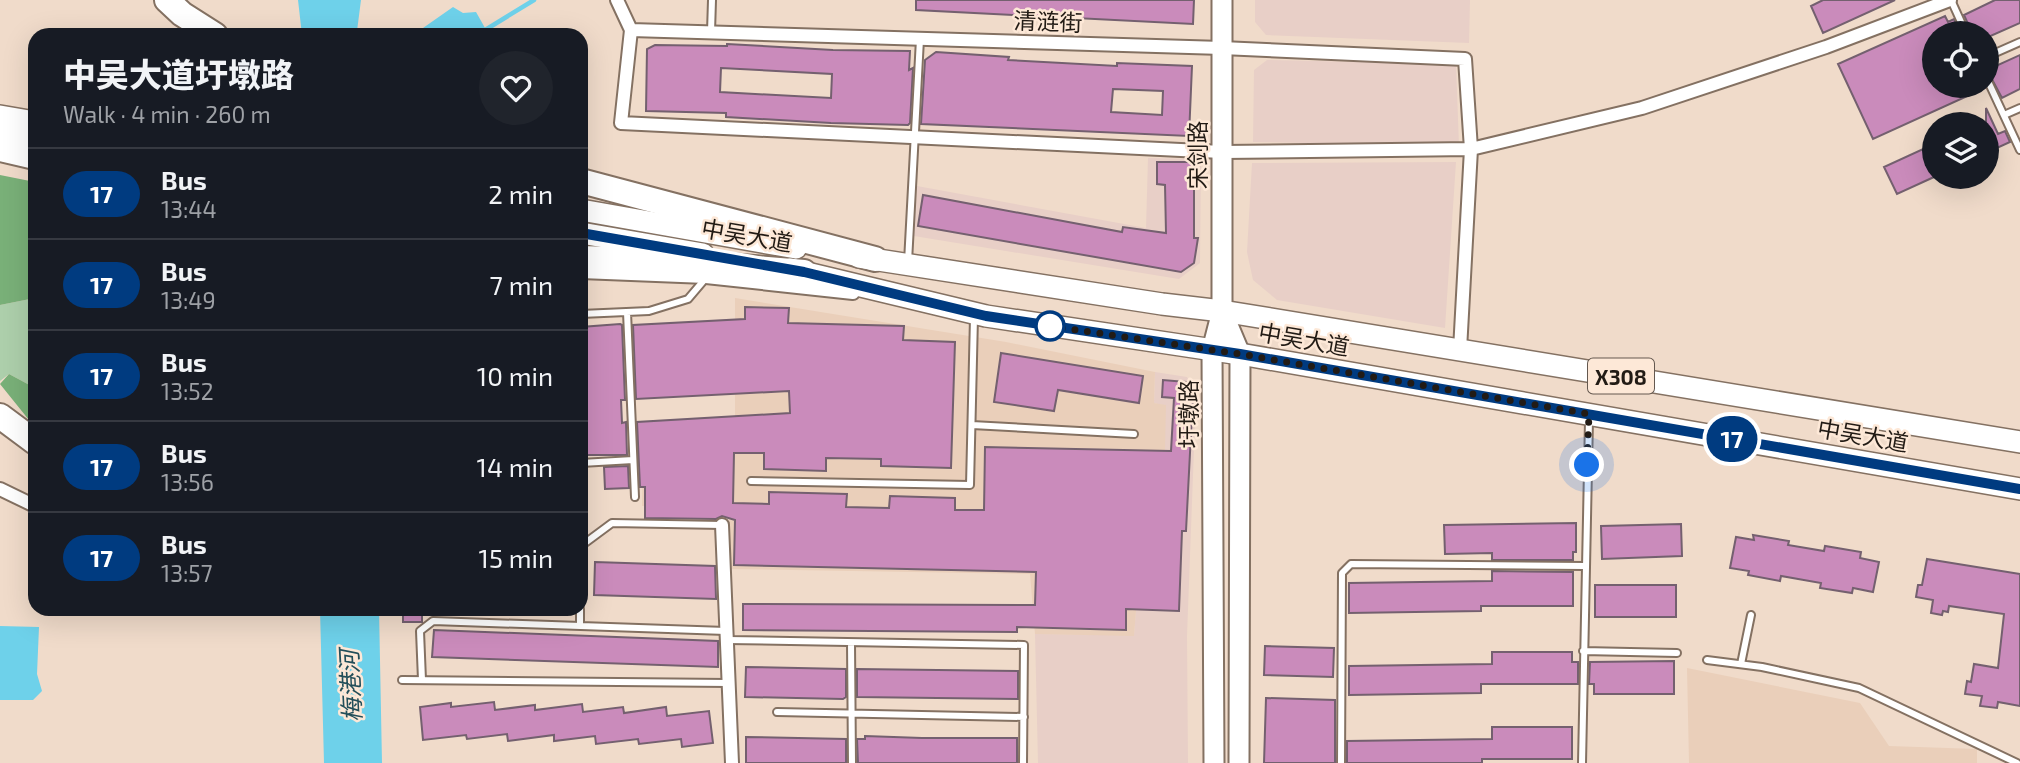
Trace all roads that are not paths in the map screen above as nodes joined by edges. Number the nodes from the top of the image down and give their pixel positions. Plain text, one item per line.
1 (167, 0) edge
2 (617, 0) edge
3 (712, 0) edge
4 (1222, 0) edge
5 (1951, 0) edge
6 (1961, 21) edge
7 (204, 28) edge
8 (631, 30) junction
9 (711, 32) junction
10 (920, 38) junction
11 (2020, 42) edge
12 (1222, 48) junction
13 (1999, 51) edge
14 (1996, 98) edge
15 (2020, 108) edge
16 (2004, 115) junction
17 (0, 116) edge
18 (28, 121) edge
19 (0, 136) edge
20 (914, 137) junction
21 (28, 141) edge
22 (0, 149) edge
23 (1471, 149) junction
24 (2020, 150) edge
25 (1222, 152) junction
26 (28, 155) edge
27 (588, 183) edge
28 (588, 211) edge
29 (588, 234) edge
30 (588, 258) edge
31 (875, 259) junction
32 (908, 264) junction
33 (588, 272) edge
34 (804, 272) junction
35 (706, 277) junction
36 (916, 300) junction
37 (1222, 311) junction
38 (627, 312) junction
39 (974, 313) junction
40 (588, 314) edge
41 (1212, 350) junction
42 (1460, 350) junction
43 (1240, 354) junction
44 (1589, 414) junction
45 (0, 416) edge
46 (972, 425) junction
47 (0, 433) edge
48 (1134, 434) dead end
49 (28, 437) edge
50 (2020, 442) edge
51 (28, 453) edge
52 (634, 460) junction
53 (588, 463) edge
54 (751, 481) dead end
55 (0, 489) edge
56 (2020, 489) edge
57 (635, 497) dead end
58 (28, 503) edge
59 (722, 525) joint
60 (588, 540) edge
61 (1584, 566) junction
62 (1751, 615) dead end
63 (580, 616) edge
64 (580, 626) junction
65 (727, 636) junction
66 (851, 643) junction
67 (1583, 651) junction
68 (1676, 653) dead end
69 (1707, 660) dead end
70 (1741, 664) junction
71 (402, 680) dead end
72 (422, 680) junction
73 (729, 683) junction
74 (777, 712) dead end
75 (851, 713) junction
76 (1024, 717) junction
77 (732, 763) edge
78 (852, 763) edge
79 (1023, 763) edge
80 (1214, 763) edge
81 (1239, 763) edge
82 (1341, 763) edge
83 (1582, 763) edge
84 (2017, 763) edge

1 - 7 highway
2 - 8 street
3 - 9 lane
4 - 12 main road, 宋剑路
5 - 6 lane
5 - 23 street
8 - 9 street, 清涟街
8 - 20 street
9 - 10 street, 清涟街
10 - 12 street, 清涟街
10 - 20 lane
11 - 13 lane
12 - 23 street, 清涟街
12 - 25 main road, 宋剑路
14 - 16 lane
15 - 16 lane
16 - 24 lane
17 - 18 main road
19 - 21 main road
20 - 25 street
20 - 32 lane
22 - 26 highway
23 - 25 street
23 - 42 street
25 - 37 main road, 宋剑路
27 - 31 highway
28 - 31 main road, 中吴大道 / X308
29 - 34 main road, 中吴大道 / X308
30 - 34 highway
31 - 32 main road, 中吴大道 / X308
32 - 37 main road, 中吴大道 / X308
33 - 35 street
34 - 36 main road, 中吴大道 / X308
35 - 36 street
35 - 38 lane
36 - 39 main road, 中吴大道 / X308
37 - 41 main road, 圩墩路
37 - 42 main road, 中吴大道 / X308
37 - 43 main road
38 - 40 lane
38 - 52 lane
39 - 41 main road, 中吴大道 / X308
39 - 46 lane
41 - 43 main road, 中吴大道 / X308
41 - 80 main road, 圩墩路
42 - 50 main road, 中吴大道 / X308
43 - 44 main road, 中吴大道 / X308
43 - 81 main road
44 - 56 main road, 中吴大道 / X308
44 - 61 lane
45 - 49 highway
46 - 48 lane
46 - 54 lane
47 - 51 highway
52 - 53 lane
52 - 57 lane
55 - 58 street
59 - 60 lane
59 - 65 street
61 - 67 lane
61 - 82 lane
62 - 70 lane
63 - 64 lane
64 - 65 lane
64 - 72 lane
65 - 66 lane
65 - 73 street
66 - 75 lane
66 - 76 lane
67 - 68 lane
67 - 83 lane
69 - 70 lane
70 - 84 lane
71 - 72 lane
72 - 73 lane
73 - 77 street
74 - 75 lane
75 - 76 lane
75 - 78 lane
76 - 79 lane

